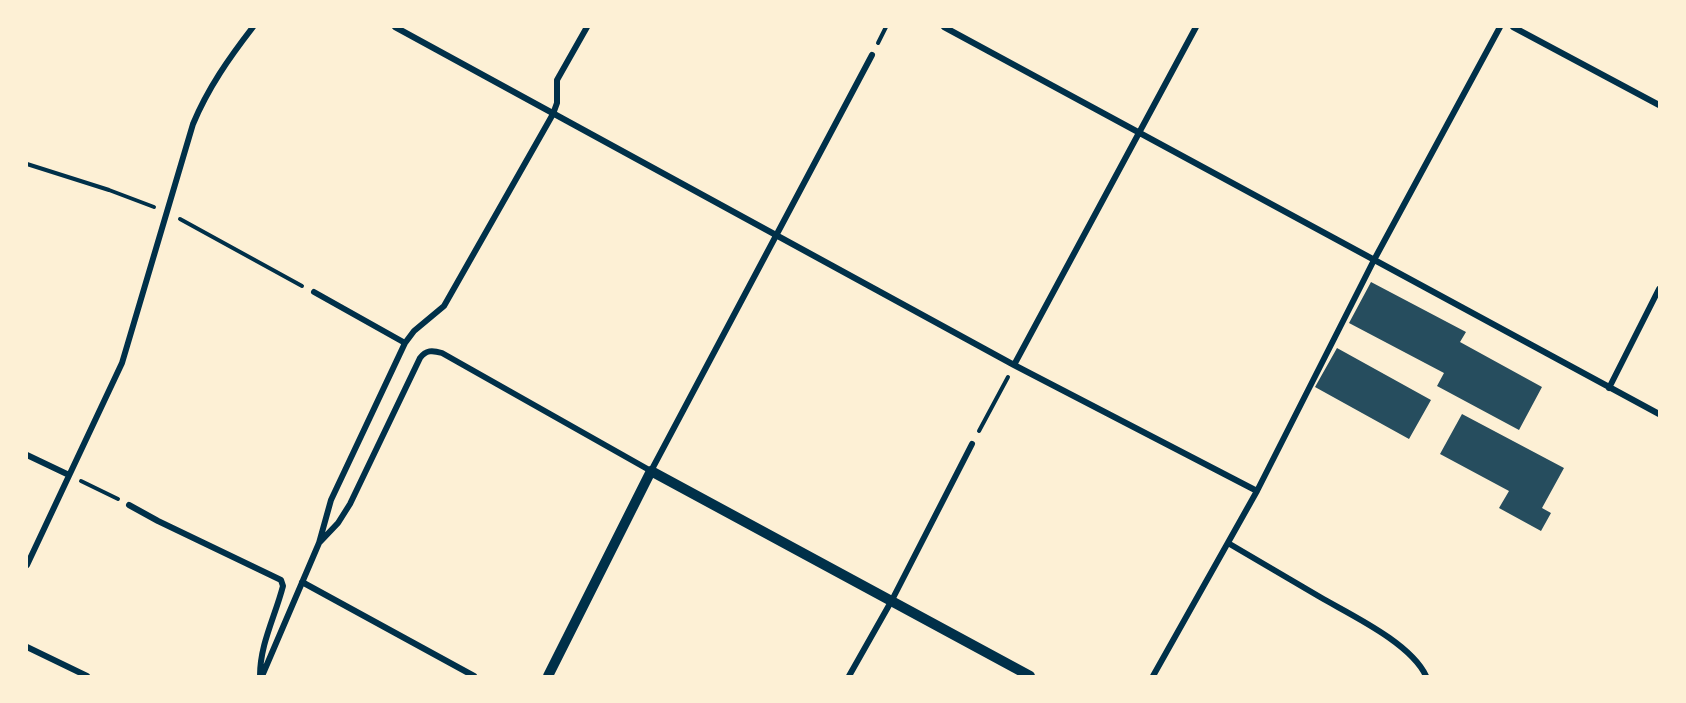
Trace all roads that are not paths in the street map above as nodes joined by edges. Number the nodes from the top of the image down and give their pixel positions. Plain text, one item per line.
1 (253, 27) edge
2 (395, 27) edge
3 (587, 27) edge
4 (944, 27) edge
5 (1196, 27) edge
6 (1500, 27) edge
7 (1513, 27) edge
8 (872, 55) dead end
9 (1659, 105) edge
10 (553, 114) junction
11 (1138, 131) junction
12 (778, 235) junction
13 (1374, 260) junction
14 (1659, 289) edge
15 (314, 292) road end
16 (405, 343) junction
17 (1014, 365) junction
18 (1609, 388) junction
19 (1659, 414) edge
20 (972, 444) road end
21 (27, 455) edge
22 (651, 471) junction
23 (69, 475) junction
24 (1257, 491) junction
25 (129, 505) road end
26 (319, 543) junction
27 (1228, 543) junction
28 (27, 565) edge
29 (302, 582) junction
30 (892, 600) junction
31 (27, 647) edge
32 (87, 676) edge
33 (261, 676) edge
34 (474, 676) edge
35 (549, 676) edge
36 (849, 676) edge
37 (1030, 676) edge
38 (1153, 676) edge
39 (1426, 676) edge

1 - 23 street
2 - 10 street
3 - 10 street
4 - 11 street
5 - 11 street
6 - 13 street
7 - 9 street
8 - 12 street
10 - 12 street
10 - 16 street
11 - 13 street
11 - 17 street
12 - 17 street
12 - 22 street
13 - 18 street
13 - 24 street
14 - 18 street
15 - 16 street
16 - 26 street
17 - 24 street
18 - 19 street
20 - 30 street
21 - 23 street
22 - 26 street
22 - 30 street
22 - 35 street
23 - 28 street
24 - 27 street
25 - 33 street
26 - 29 street
27 - 38 street
27 - 39 street
29 - 33 street
29 - 34 street
30 - 36 street
30 - 37 street
31 - 32 street

